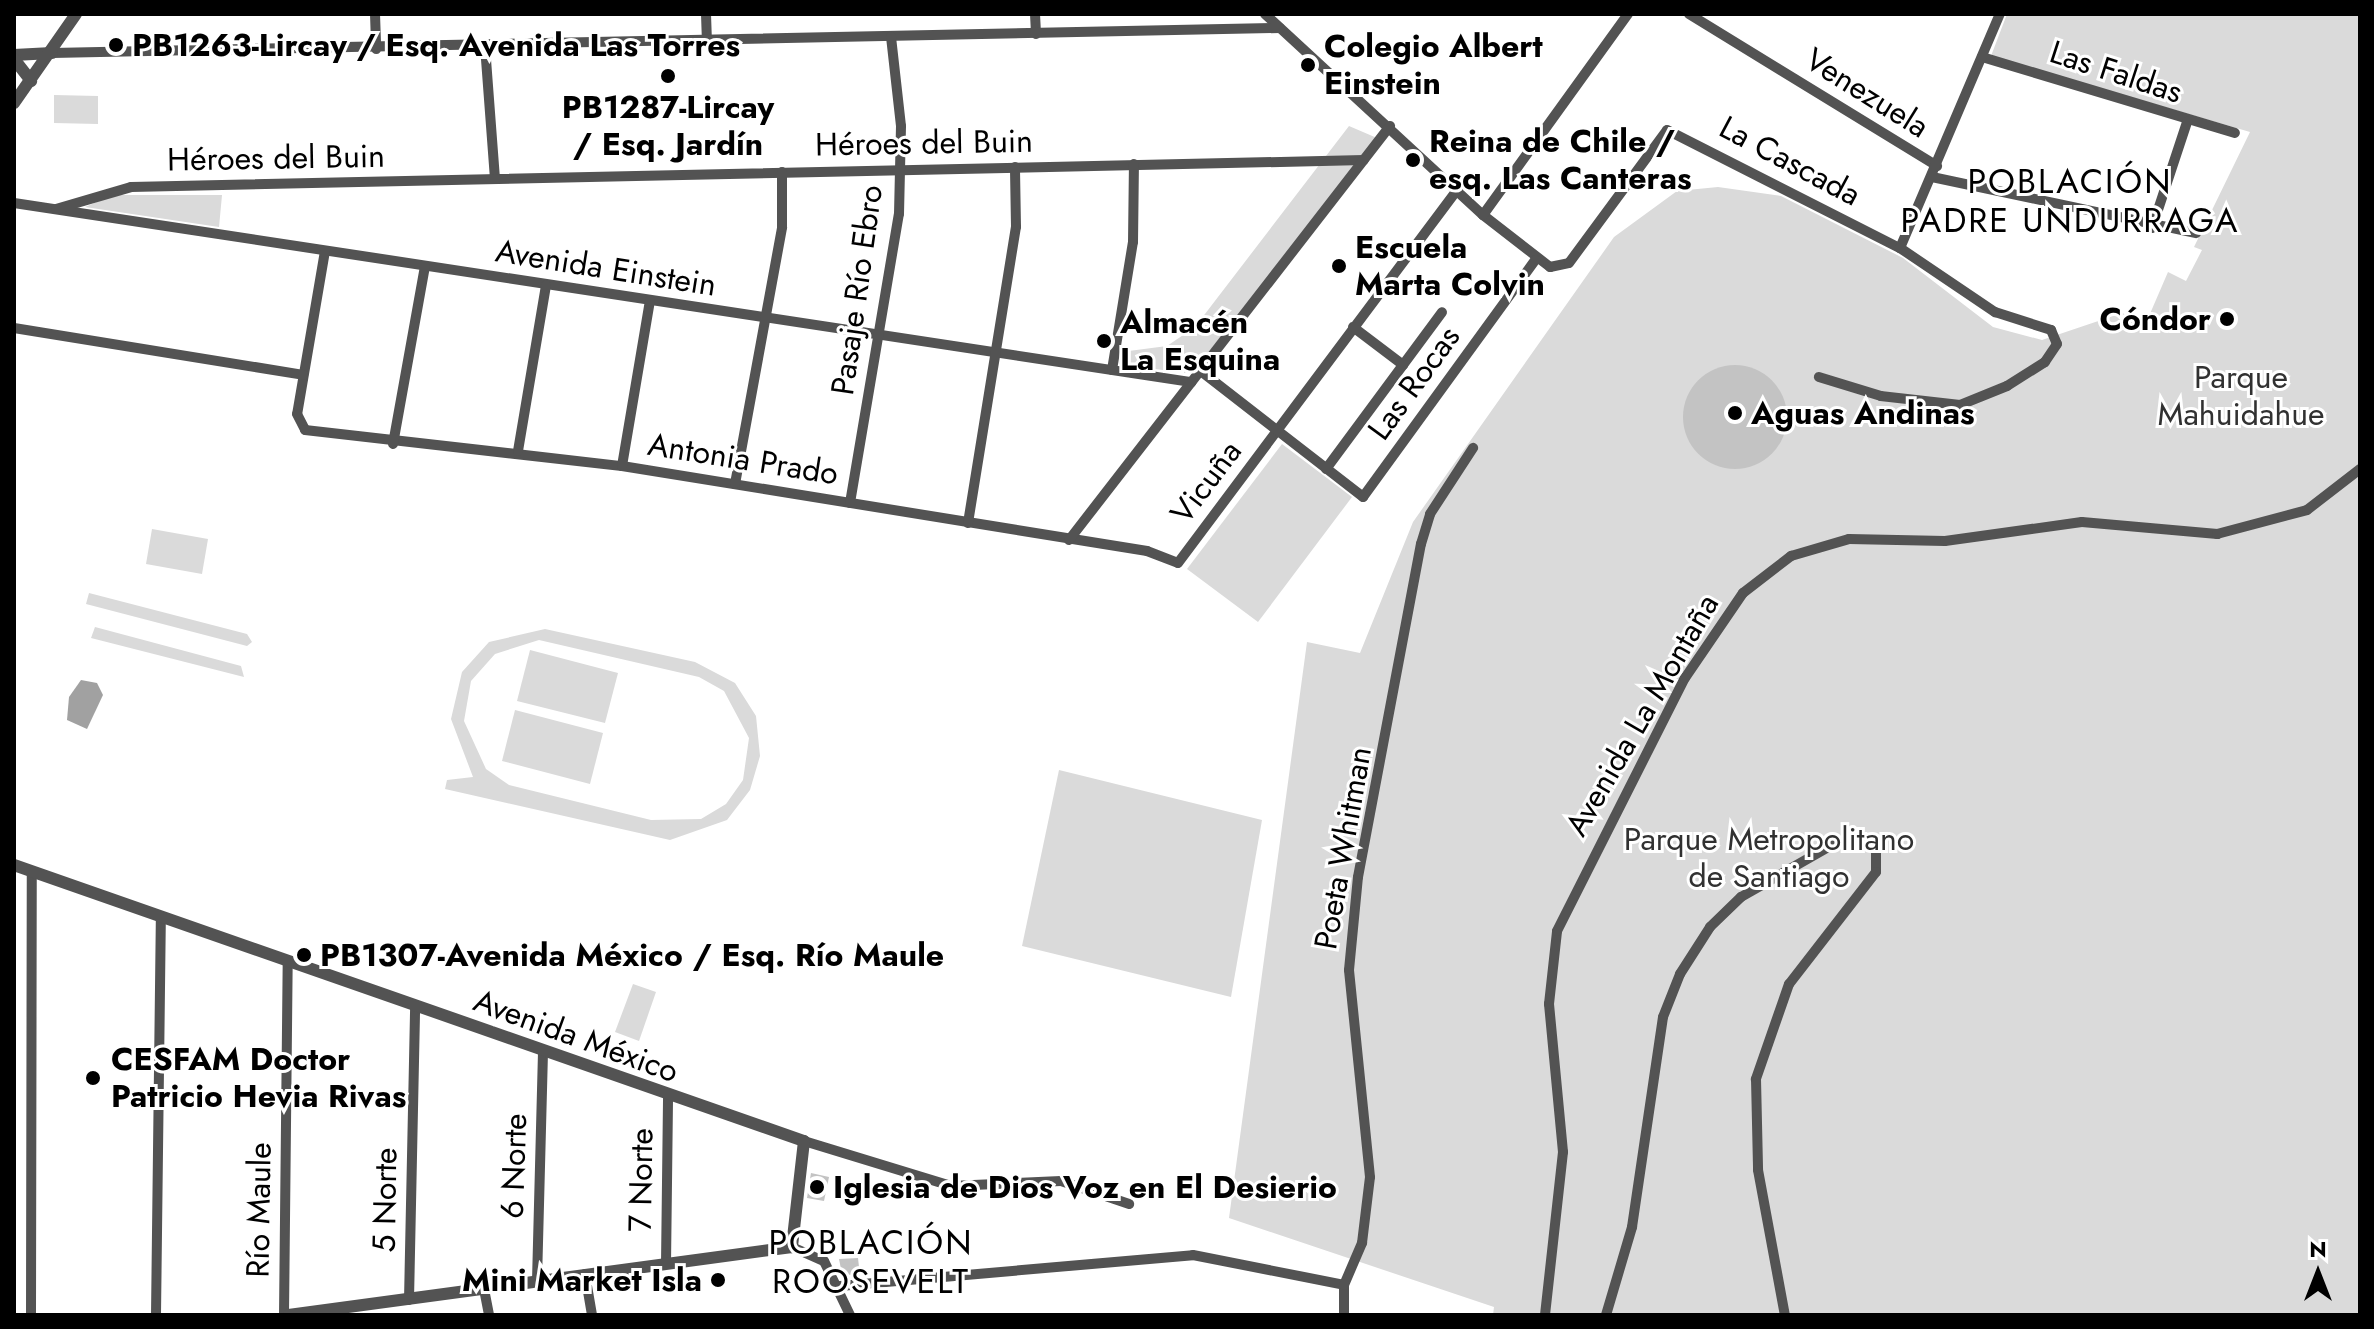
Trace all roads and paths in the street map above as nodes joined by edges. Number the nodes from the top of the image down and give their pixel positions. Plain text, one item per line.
1 (76, 14) edge
2 (375, 14) edge
3 (706, 14) edge
4 (1035, 14) edge
5 (1265, 14) edge
6 (1628, 14) edge
7 (1689, 14) edge
8 (2000, 14) edge
9 (1280, 28) junction
10 (1036, 34) junction
11 (891, 37) junction
12 (707, 41) junction
13 (485, 46) junction
14 (376, 49) junction
15 (52, 53) junction
16 (14, 57) edge
17 (1982, 57) junction
18 (31, 81) junction
19 (14, 103) edge
20 (2187, 122) junction
21 (1390, 126) junction
22 (2235, 133) dead end
23 (1364, 160) junction
24 (1134, 164) junction
25 (1937, 166) junction
26 (1015, 167) junction
27 (901, 169) junction
28 (782, 172) junction
29 (1932, 177) junction
30 (495, 179) junction
31 (1459, 187) junction
32 (14, 203) edge
33 (56, 209) junction
34 (1483, 215) junction
35 (2152, 228) junction
36 (2196, 233) dead end
37 (1900, 248) junction
38 (325, 251) junction
39 (1535, 260) junction
40 (425, 267) junction
41 (546, 285) junction
42 (650, 300) junction
43 (1442, 312) dead end
44 (763, 318) junction
45 (1353, 327) junction
46 (14, 328) edge
47 (879, 335) junction
48 (993, 352) junction
49 (1403, 365) junction
50 (1112, 370) junction
51 (1202, 372) junction
52 (303, 375) junction
53 (1819, 377) dead end
54 (1191, 382) junction
55 (1276, 432) junction
56 (393, 444) junction
57 (1473, 448) dead end
58 (518, 451) junction
59 (622, 466) junction
60 (1326, 469) junction
61 (2360, 469) edge
62 (735, 484) junction
63 (850, 503) junction
64 (968, 523) junction
65 (1069, 540) junction
66 (1178, 563) joint
67 (14, 865) edge
68 (32, 872) junction
69 (161, 917) junction
70 (288, 962) junction
71 (415, 1005) junction
72 (543, 1052) junction
73 (668, 1098) junction
74 (804, 1141) junction
75 (1129, 1204) dead end
76 (792, 1247) junction
77 (666, 1264) junction
78 (585, 1274) junction
79 (537, 1281) junction
80 (1344, 1285) junction
81 (840, 1286) junction
82 (484, 1289) junction
83 (409, 1300) junction
84 (368, 1310) edge
85 (31, 1315) edge
86 (156, 1315) edge
87 (286, 1315) edge
88 (489, 1315) edge
89 (592, 1315) edge
90 (850, 1315) edge
91 (1344, 1315) edge
92 (1545, 1315) edge
93 (1606, 1315) edge
94 (1785, 1315) edge

1 - 15 street
2 - 14 street
3 - 12 street
4 - 10 street
5 - 9 street
6 - 34 street
7 - 25 street, Venezuela
8 - 17 street
9 - 10 street
9 - 21 street
10 - 11 street
11 - 12 street
11 - 27 street, Pasaje Río Ebro
12 - 13 street
13 - 14 street
13 - 30 street
14 - 15 street
15 - 16 street
15 - 18 street
16 - 18 street
17 - 20 street, Las Faldas
17 - 25 street
18 - 19 street
20 - 22 street, Las Faldas
20 - 35 street
21 - 23 street
21 - 31 street
23 - 24 street, Héroes del Buin
23 - 51 street
24 - 26 street, Héroes del Buin
24 - 50 street
25 - 29 street
26 - 27 street, Héroes del Buin
26 - 48 street
27 - 28 street, Héroes del Buin
27 - 47 street, Pasaje Río Ebro
28 - 30 street, Héroes del Buin
28 - 44 street
29 - 35 street, Venezuela
29 - 37 street
30 - 33 street, Héroes del Buin
31 - 34 street
31 - 45 street, Vicuña
32 - 33 street, Avenida Einstein
33 - 38 street, Avenida Einstein
34 - 39 street
35 - 36 street, Venezuela
37 - 39 street, La Cascada
37 - 53 street, La Cascada
38 - 40 street, Avenida Einstein
38 - 52 street
39 - 60 street, Las Rocas
40 - 41 street, Avenida Einstein
40 - 56 street
41 - 42 street, Avenida Einstein
41 - 58 street
42 - 44 street, Avenida Einstein
42 - 59 street
43 - 49 street
44 - 47 street, Avenida Einstein
44 - 62 street
45 - 49 street
45 - 55 street, Vicuña
46 - 52 street
47 - 48 street, Avenida Einstein
47 - 63 street, Pasaje Río Ebro
48 - 50 street, Avenida Einstein
48 - 64 street
49 - 60 street
50 - 54 street, Avenida Einstein
51 - 54 street
51 - 55 street
52 - 56 street, Antonia Prado
54 - 65 street
55 - 60 street
55 - 66 street, Vicuña
56 - 58 street, Antonia Prado
57 - 80 street, Poeta Whitman
58 - 59 street, Antonia Prado
59 - 62 street, Antonia Prado
61 - 92 street, Avenida La Montaña
62 - 63 street, Antonia Prado
63 - 64 street, Antonia Prado
64 - 65 street, Antonia Prado
65 - 66 street, Antonia Prado
67 - 68 street, Avenida México
68 - 69 street, Avenida México
68 - 85 street
69 - 70 street, Avenida México
69 - 86 street
70 - 71 street, Avenida México
70 - 87 street, Río Maule
71 - 72 street, Avenida México
71 - 83 street, 5 Norte
72 - 73 street, Avenida México
72 - 79 street, 6 Norte
73 - 74 street, Avenida México
73 - 77 street, 7 Norte
74 - 75 street, Avenida México
74 - 76 street
76 - 77 street
76 - 81 street
77 - 78 street
78 - 79 street
78 - 89 street
79 - 82 street
80 - 81 street
80 - 91 street, Poeta Whitman
81 - 90 street
82 - 83 street
82 - 88 street
83 - 84 street
84 - 87 street
93 - 94 street

